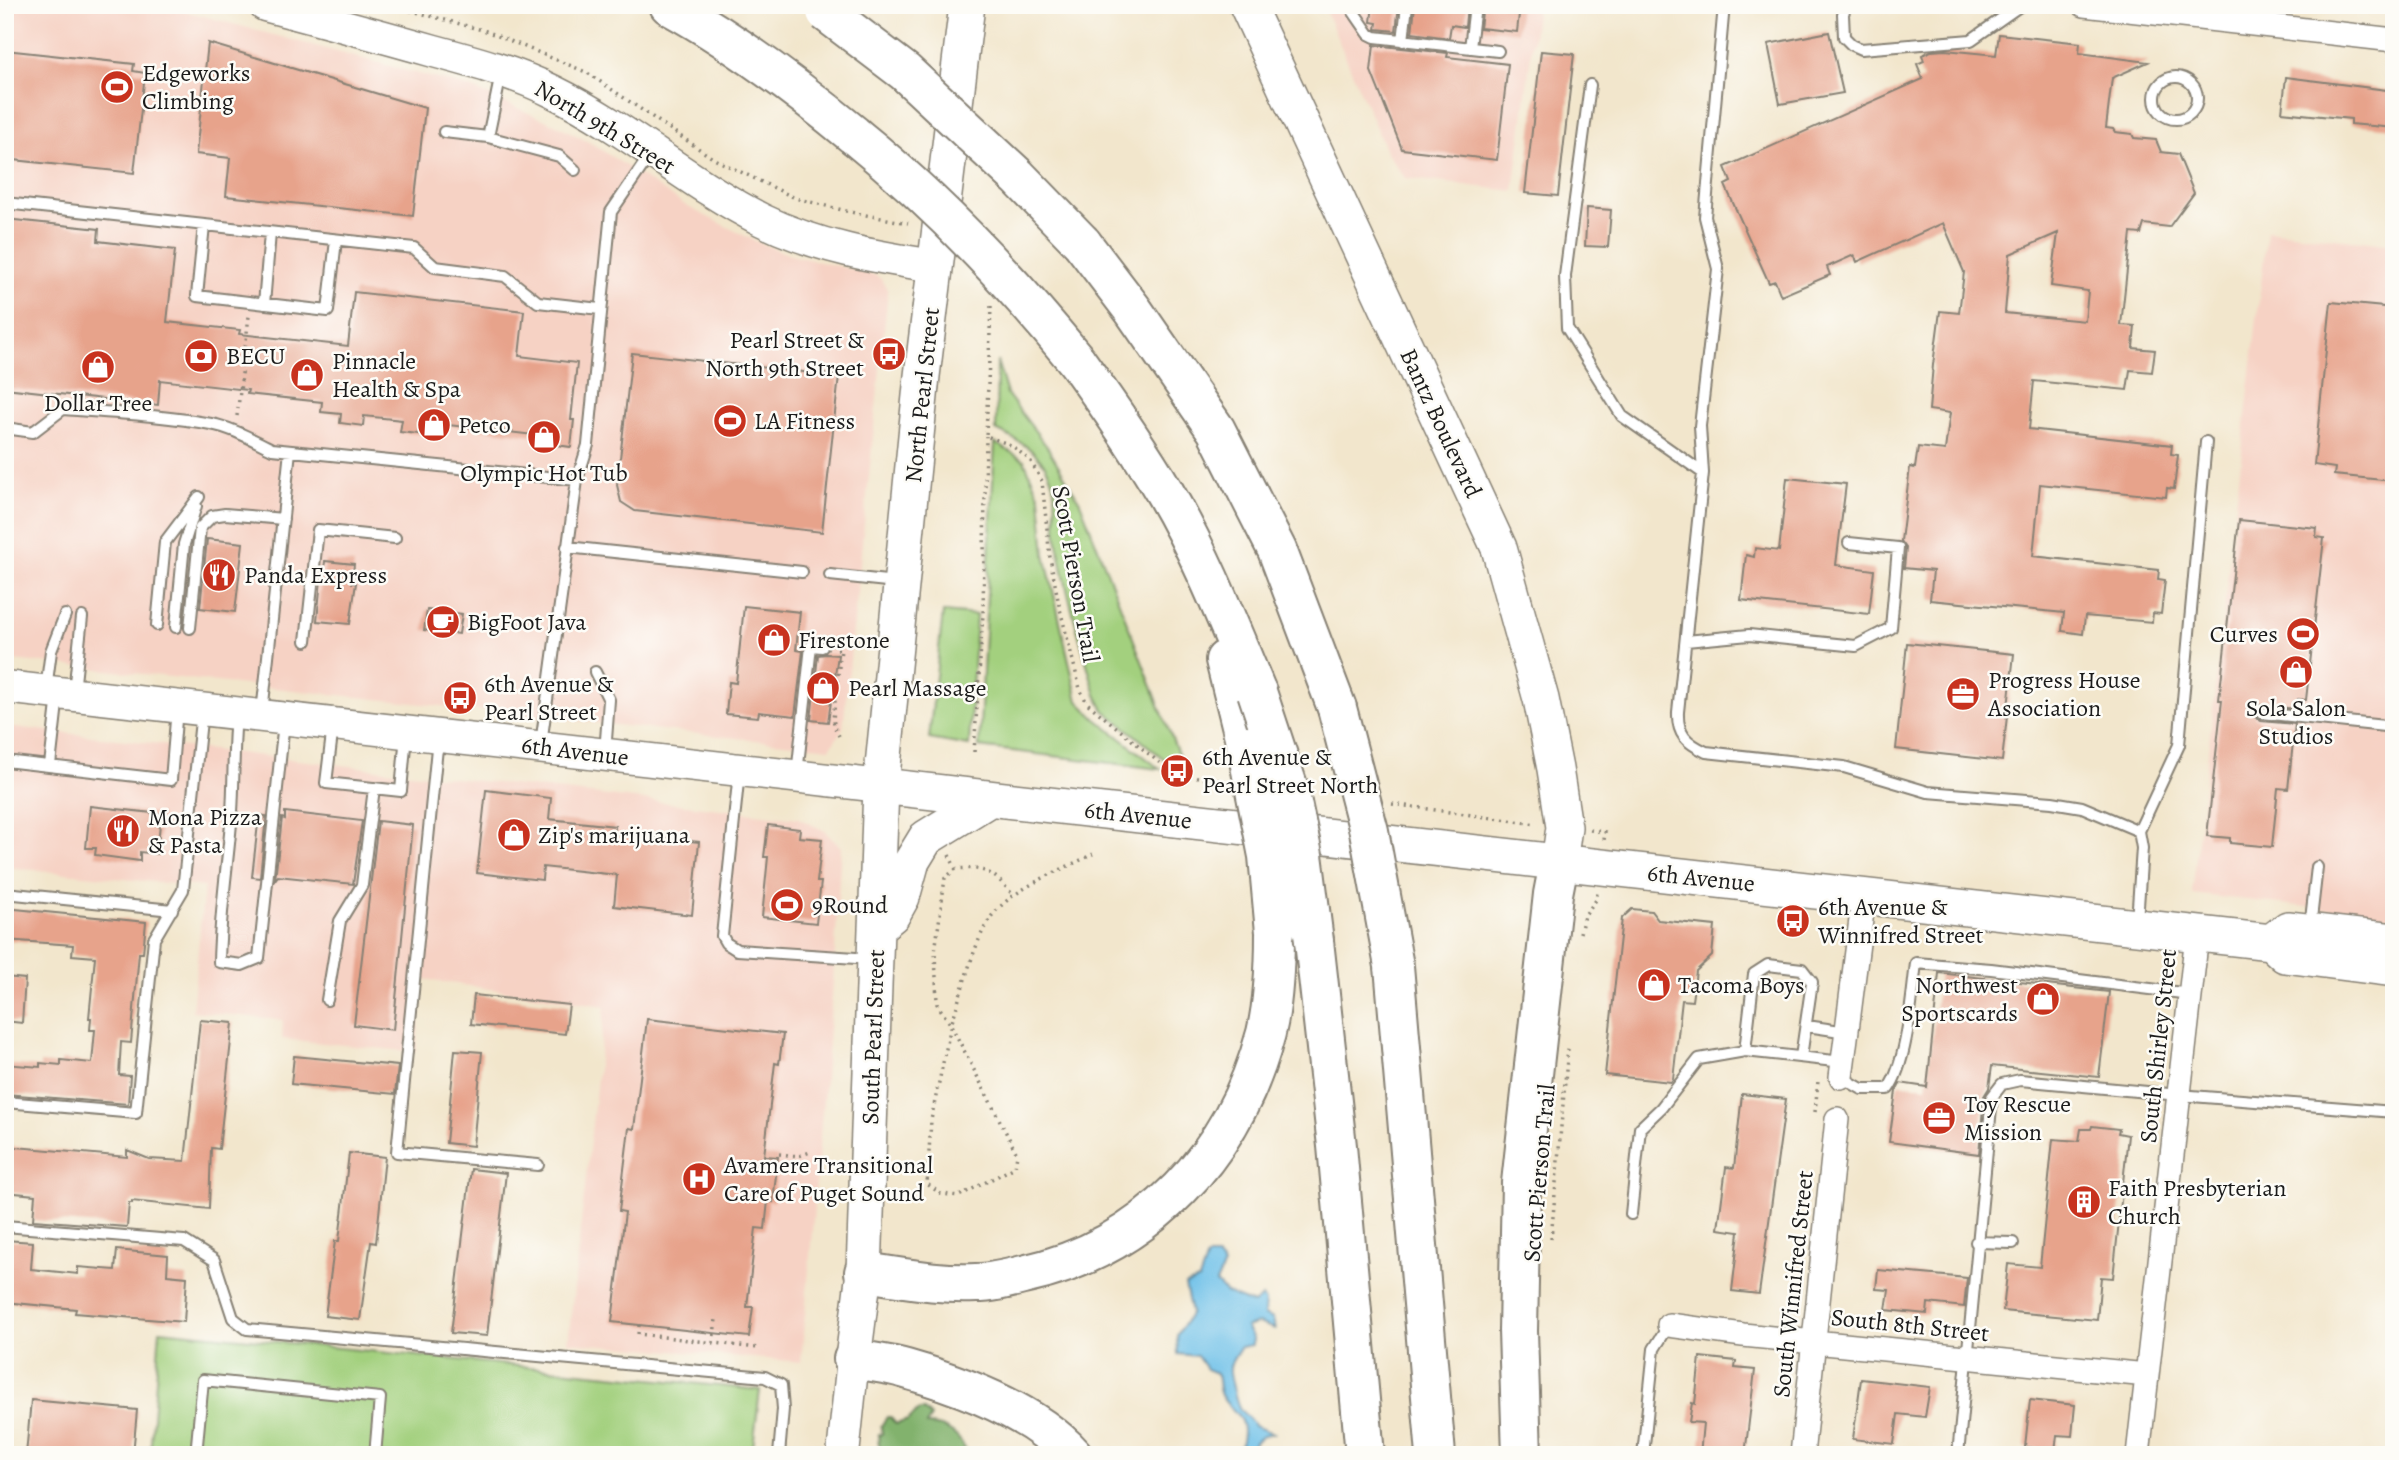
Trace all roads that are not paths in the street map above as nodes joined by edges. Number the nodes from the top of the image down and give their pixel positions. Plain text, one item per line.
1 (265, 5) edge
2 (670, 5) edge
3 (967, 5) edge
4 (1247, 5) edge
5 (1349, 5) edge
6 (1407, 5) edge
7 (1475, 5) edge
8 (1724, 5) edge
9 (1846, 5) edge
10 (2021, 5) edge
11 (2097, 6) edge
12 (820, 9) edge
13 (2394, 40) edge
14 (1403, 41) junction
15 (1470, 48) junction
16 (1498, 51) dead end
17 (502, 71) junction
18 (1590, 85) dead end
19 (2196, 104) joint
20 (444, 132) dead end
21 (488, 137) junction
22 (651, 152) junction
23 (575, 170) dead end
24 (5, 203) edge
25 (204, 225) junction
26 (270, 233) junction
27 (336, 240) junction
28 (935, 266) junction
29 (264, 304) junction
30 (600, 309) junction
31 (5, 428) edge
32 (2206, 442) dead end
33 (290, 451) junction
34 (1703, 472) junction
35 (577, 480) junction
36 (283, 519) junction
37 (395, 538) dead end
38 (1849, 543) dead end
39 (567, 547) junction
40 (1199, 556) junction
41 (802, 572) dead end
42 (830, 576) dead end
43 (902, 583) junction
44 (65, 615) dead end
45 (82, 617) dead end
46 (157, 625) dead end
47 (176, 627) dead end
48 (190, 628) dead end
49 (1686, 640) junction
50 (306, 641) dead end
51 (822, 647) road end
52 (595, 672) dead end
53 (5, 687) edge
54 (59, 693) junction
55 (190, 707) junction
56 (2262, 713) dead end
57 (261, 715) junction
58 (333, 723) junction
59 (2394, 727) edge
60 (407, 732) junction
61 (438, 735) junction
62 (541, 747) junction
63 (605, 754) junction
64 (5, 761) edge
65 (50, 765) junction
66 (739, 770) junction
67 (797, 776) junction
68 (881, 786) junction
69 (374, 788) junction
70 (989, 799) junction
71 (2138, 831) junction
72 (1559, 863) junction
73 (2317, 867) dead end
74 (5, 893) edge
75 (1864, 896) junction
76 (172, 910) junction
77 (2136, 927) junction
78 (2310, 931) junction
79 (2197, 935) junction
80 (2394, 941) edge
81 (2271, 942) junction
82 (876, 944) junction
83 (2394, 969) edge
84 (2190, 994) junction
85 (327, 1000) dead end
86 (1807, 1026) junction
87 (1847, 1032) junction
88 (1745, 1051) junction
89 (1801, 1057) junction
90 (1842, 1070) junction
91 (2179, 1095) junction
92 (5, 1102) edge
93 (2394, 1112) edge
94 (1837, 1119) road end
95 (538, 1165) dead end
96 (1631, 1214) dead end
97 (5, 1226) edge
98 (1976, 1242) junction
99 (2013, 1243) dead end
100 (864, 1272) junction
101 (1669, 1325) joint
102 (1814, 1342) junction
103 (1967, 1357) junction
104 (853, 1359) junction
105 (2147, 1375) junction
106 (196, 1455) edge
107 (375, 1455) edge
108 (779, 1455) edge
109 (843, 1455) edge
110 (1073, 1455) edge
111 (1365, 1455) edge
112 (1436, 1455) edge
113 (1522, 1455) edge
114 (1643, 1455) edge
115 (1802, 1455) edge
116 (1958, 1455) edge
117 (2138, 1455) edge

1 - 17 street, North 9th Street
2 - 40 highway, bridge
3 - 28 main road, North Pearl Street
4 - 72 main road, Bantz Boulevard
5 - 14 lane
6 - 14 lane
7 - 15 lane
8 - 34 lane
9 - 10 lane
11 - 13 street
12 - 112 highway, bridge
14 - 15 lane
15 - 16 lane
17 - 21 lane
17 - 22 street, North 9th Street
18 - 34 lane
19 - 19 lane
20 - 21 lane
21 - 23 lane
22 - 28 street, North 9th Street
22 - 30 lane
24 - 25 lane
25 - 26 lane
25 - 29 lane
26 - 27 lane
26 - 29 lane
27 - 29 lane
27 - 30 lane
28 - 43 main road, North Pearl Street
30 - 35 lane
31 - 33 lane
32 - 71 lane
33 - 35 lane
33 - 36 lane
34 - 49 lane
35 - 39 lane
36 - 48 lane
36 - 57 lane
37 - 50 lane
38 - 49 lane
39 - 41 lane
39 - 62 lane
40 - 100 highway, bridge
40 - 111 highway, bridge
42 - 43 lane
43 - 68 main road, North Pearl Street
44 - 54 lane
45 - 54 lane
46 - 47 lane
49 - 71 lane
51 - 67 lane
52 - 63 lane
53 - 54 street, 6th Avenue
54 - 55 street, 6th Avenue
54 - 65 lane
55 - 57 street, 6th Avenue
55 - 65 lane
55 - 76 lane
56 - 59 lane
57 - 57 lane
57 - 58 street, 6th Avenue
58 - 60 street, 6th Avenue
58 - 69 lane
60 - 61 street, 6th Avenue
60 - 69 lane
61 - 62 street, 6th Avenue
61 - 95 lane
62 - 63 street, 6th Avenue
63 - 66 street, 6th Avenue
64 - 65 lane
66 - 67 street, 6th Avenue
66 - 82 lane
67 - 68 street, 6th Avenue
68 - 70 main road, 6th Avenue
68 - 82 main road, South Pearl Street
69 - 85 lane
70 - 72 main road, 6th Avenue
70 - 82 main road
71 - 77 lane
72 - 75 main road, 6th Avenue
72 - 113 highway
73 - 78 lane
74 - 76 lane
75 - 77 main road, 6th Avenue
75 - 87 street
76 - 92 lane
77 - 79 main road, 6th Avenue
78 - 80 main road, 6th Avenue
78 - 81 main road, 6th Avenue
79 - 81 main road, 6th Avenue
79 - 84 street, South Shirley Street
81 - 83 main road, 6th Avenue
82 - 100 main road, South Pearl Street
84 - 90 lane
84 - 91 street, South Shirley Street
86 - 87 lane
86 - 88 lane
86 - 89 lane
87 - 90 street
88 - 89 lane
88 - 96 lane
89 - 90 lane
91 - 93 lane
91 - 98 lane
91 - 105 street, South Shirley Street
94 - 102 street, South Winnifred Street
97 - 108 lane
98 - 99 lane
98 - 103 lane
100 - 104 main road, South Pearl Street
101 - 102 street, South 8th Street
101 - 114 lane
102 - 103 street, South 8th Street
102 - 115 street, South Winnifred Street
103 - 105 street, South 8th Street
103 - 116 lane
104 - 109 street, South Pearl Street
104 - 110 highway
105 - 117 street, South Shirley Street
106 - 107 lane

